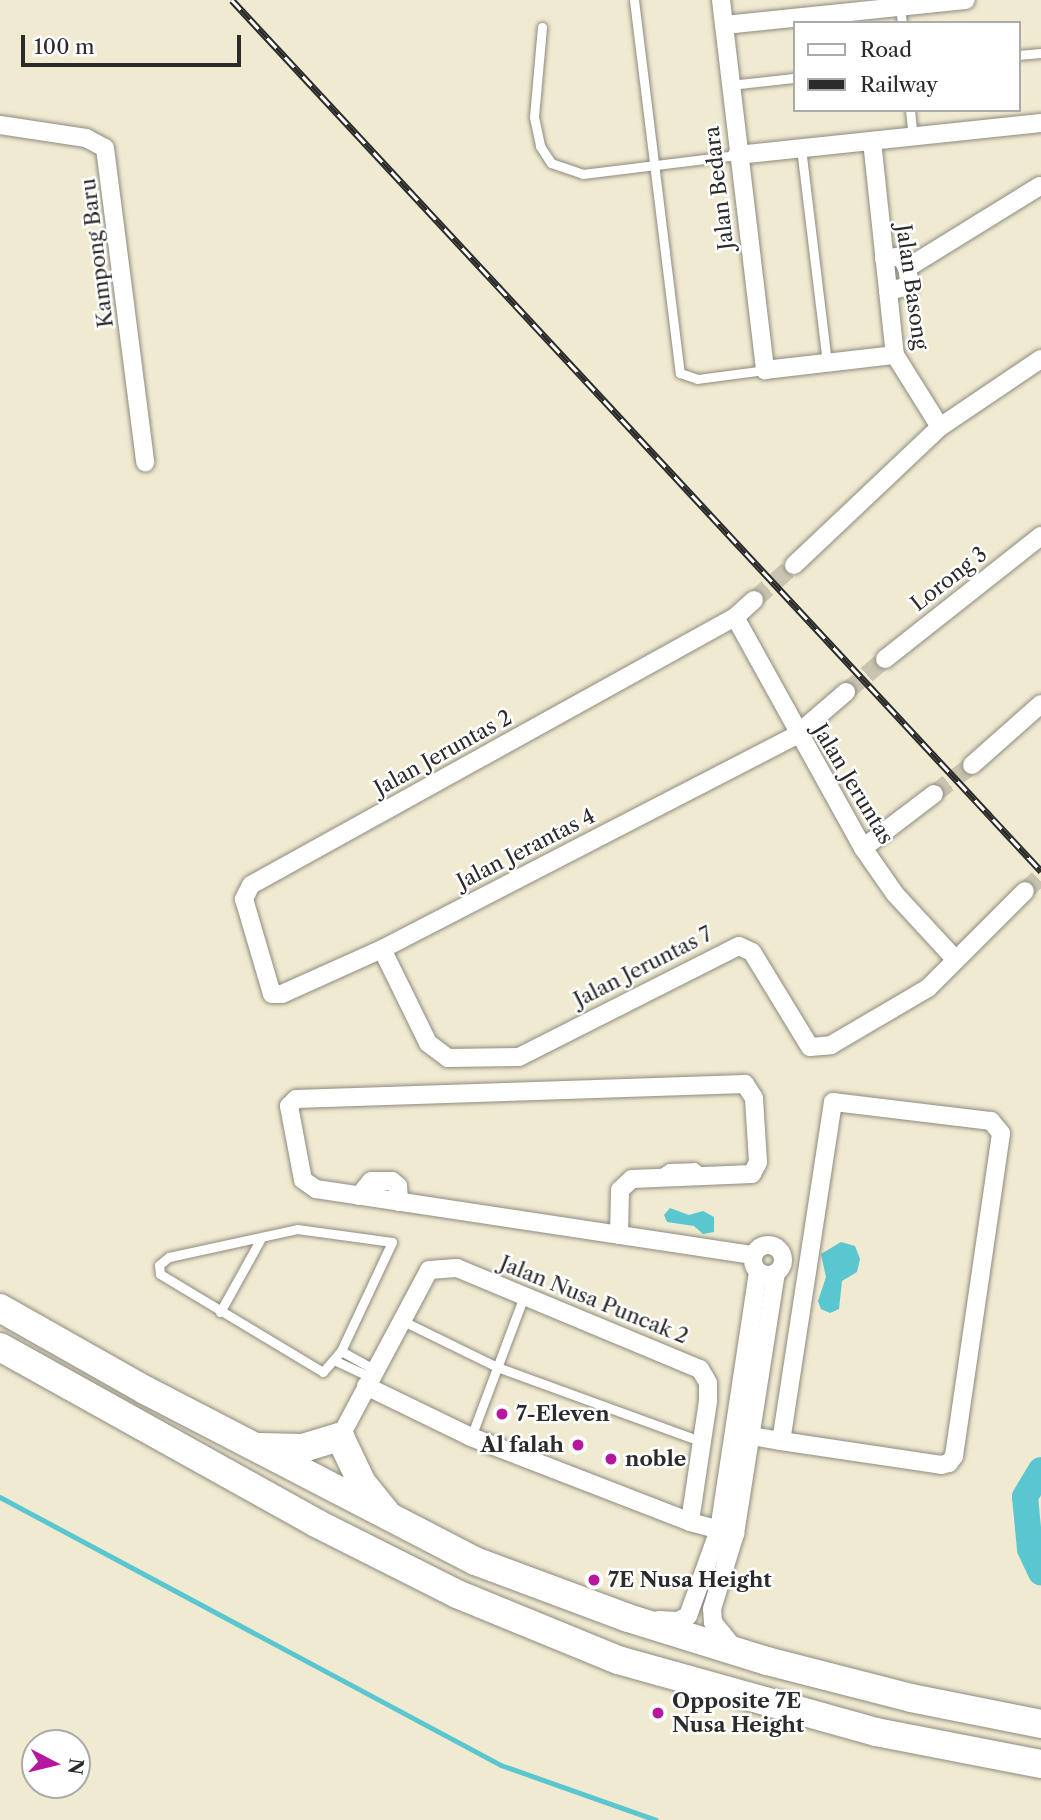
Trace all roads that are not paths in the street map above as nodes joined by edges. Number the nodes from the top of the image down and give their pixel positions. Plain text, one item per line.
1 (634, 0) edge
2 (721, 0) edge
3 (963, 0) edge
4 (901, 15) edge
5 (792, 21) edge
6 (795, 21) edge
7 (724, 25) junction
8 (541, 27) dead end
9 (1041, 53) edge
10 (1020, 55) edge
11 (792, 78) edge
12 (730, 85) junction
13 (910, 112) edge
14 (1041, 123) edge
15 (0, 125) edge
16 (913, 136) junction
17 (872, 141) junction
18 (801, 148) junction
19 (737, 155) junction
20 (654, 165) junction
21 (1040, 187) edge
22 (884, 259) junction
23 (908, 268) junction
24 (888, 291) junction
25 (895, 355) junction
26 (1041, 359) edge
27 (827, 363) junction
28 (765, 370) junction
29 (940, 427) junction
30 (145, 462) dead end
31 (1041, 536) edge
32 (794, 565) tunnel mouth
33 (754, 600) tunnel mouth
34 (735, 617) junction
35 (885, 659) tunnel mouth
36 (846, 692) tunnel mouth
37 (1041, 704) edge
38 (796, 735) junction
39 (972, 765) tunnel mouth
40 (934, 794) tunnel mouth
41 (863, 848) junction
42 (1025, 891) tunnel mouth
43 (382, 949) junction
44 (955, 959) junction
45 (272, 994) joint
46 (619, 1235) junction
47 (260, 1240) junction
48 (755, 1263) junction
49 (776, 1273) junction
50 (523, 1299) junction
51 (0, 1308) edge
52 (220, 1312) junction
53 (400, 1319) junction
54 (0, 1347) edge
55 (341, 1352) junction
56 (336, 1361) junction
57 (498, 1367) junction
58 (370, 1378) junction
59 (742, 1435) junction
60 (341, 1437) junction
61 (471, 1437) junction
62 (781, 1441) junction
63 (703, 1442) junction
64 (255, 1447) junction
65 (391, 1519) junction
66 (690, 1522) junction
67 (727, 1532) junction
68 (628, 1618) junction
69 (739, 1651) junction
70 (1041, 1724) edge
71 (1041, 1764) edge

1 - 20 lane
2 - 7 street, Jalan Bedara
3 - 4 street
4 - 6 street
5 - 7 street
7 - 12 street, Jalan Bedara
8 - 20 lane
9 - 10 lane
11 - 12 lane
12 - 19 street, Jalan Bedara
13 - 16 lane
14 - 16 street
15 - 30 street, Kampong Baru
16 - 17 street
17 - 18 street
17 - 22 street, Jalan Basong
18 - 19 street
18 - 27 lane
19 - 20 lane
19 - 28 street, Jalan Bedara
20 - 28 lane
21 - 23 street
22 - 23 street
22 - 24 street, Jalan Basong
23 - 24 street
24 - 25 street, Jalan Basong
25 - 27 street
25 - 29 street, Jalan Basong
26 - 29 street
27 - 28 street
29 - 32 street
31 - 35 street, Lorong 3
33 - 34 street, Jalan Jeruntas 2
34 - 38 street, Jalan Jeruntas
34 - 45 street, Jalan Jeruntas 2
36 - 38 street
37 - 39 street
38 - 41 street, Jalan Jeruntas
38 - 43 street, Jalan Jerantas 4
40 - 41 street
41 - 44 street, Jalan Jeruntas
42 - 44 street
43 - 44 street, Jalan Jeruntas 7
43 - 45 street, Jalan Jerantas 4
46 - 46 street
46 - 48 street
47 - 52 lane
47 - 52 lane
47 - 55 lane
48 - 49 street
48 - 49 street
48 - 59 street
49 - 59 street
50 - 53 street, Jalan Nusa Puncak 2
50 - 57 lane
50 - 63 street, Jalan Nusa Puncak 2
51 - 64 main road
52 - 56 lane
53 - 57 lane
53 - 58 street
54 - 71 main road
55 - 56 lane
55 - 58 lane
56 - 58 lane
57 - 61 lane
57 - 63 lane
58 - 60 street
58 - 61 street
59 - 62 street
59 - 67 street
60 - 64 main road
60 - 65 main road
61 - 66 street
62 - 62 street
63 - 66 street, Jalan Nusa Puncak 2
64 - 65 main road
65 - 68 main road
66 - 67 street
67 - 68 street
67 - 69 street
68 - 69 main road
69 - 70 main road

